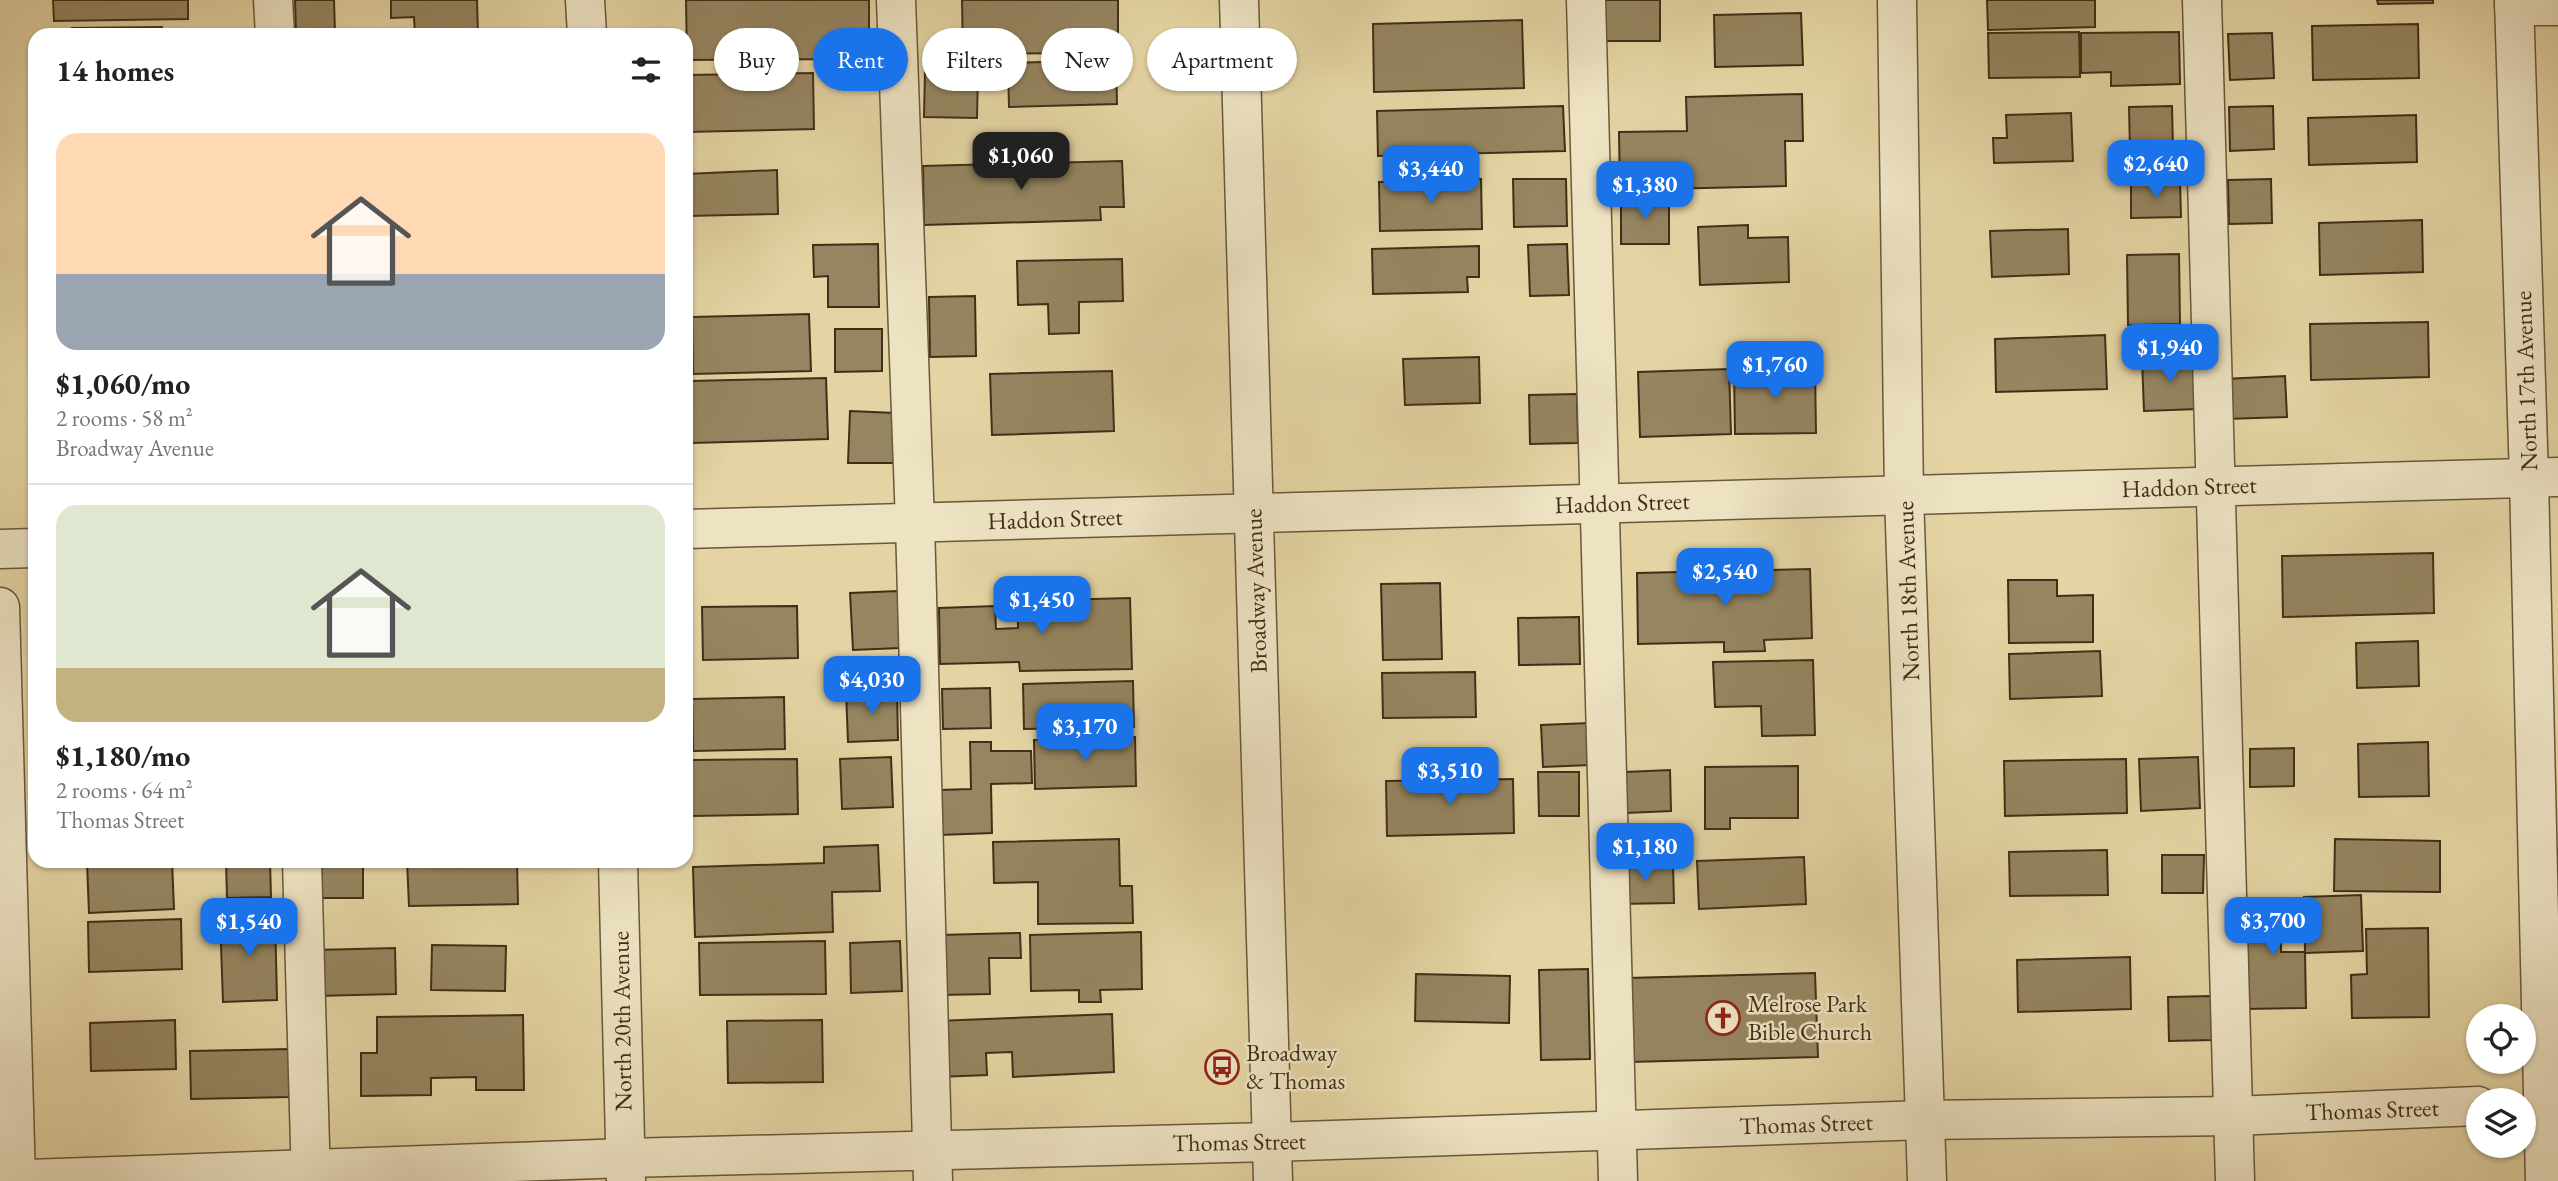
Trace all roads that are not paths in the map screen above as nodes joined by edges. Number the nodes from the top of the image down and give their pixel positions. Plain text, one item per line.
1 (273, 0) edge
2 (585, 0) edge
3 (896, 0) edge
4 (1239, 0) edge
5 (1586, 0) edge
6 (1897, 0) edge
7 (2202, 0) edge
8 (2514, 3) edge
9 (2558, 6) edge
10 (275, 28) edge
11 (587, 28) edge
12 (2543, 477) edge
13 (2216, 486) junction
14 (1904, 495) junction
15 (1600, 504) junction
16 (1254, 513) junction
17 (915, 523) junction
18 (693, 529) edge
19 (28, 548) edge
20 (0, 549) edge
21 (0, 607) edge
22 (302, 868) edge
23 (618, 868) edge
24 (2541, 1104) edge
25 (2466, 1106) edge
26 (2233, 1116) junction
27 (1925, 1120) junction
28 (1617, 1131) junction
29 (1272, 1142) junction
30 (932, 1165) edge
31 (626, 1169) edge
32 (311, 1175) edge
33 (10, 1180) edge
34 (1273, 1181) edge
35 (1618, 1181) edge
36 (1927, 1181) edge
37 (2235, 1181) edge
38 (2545, 1181) edge

1 - 10 street
2 - 11 street
3 - 17 street
4 - 16 street, Broadway Avenue
5 - 15 street
6 - 14 street, North 18th Avenue
7 - 13 street
8 - 9 street
8 - 12 street, North 17th Avenue
12 - 13 street, Haddon Street
12 - 24 street, North 17th Avenue
13 - 14 street, Haddon Street
13 - 26 street
14 - 15 street, Haddon Street
14 - 27 street, North 18th Avenue
15 - 16 street, Haddon Street
15 - 28 street
16 - 17 street, Haddon Street
16 - 29 street, Broadway Avenue
17 - 18 street, Haddon Street
17 - 30 street
19 - 20 street
21 - 33 street
22 - 32 street
23 - 31 street, North 20th Avenue
24 - 38 street, North 17th Avenue
25 - 26 street, Thomas Street
26 - 27 street, Thomas Street
26 - 37 street
27 - 28 street, Thomas Street
27 - 36 street, North 18th Avenue
28 - 29 street, Thomas Street
28 - 35 street
29 - 30 street, Thomas Street
29 - 34 street, Broadway Avenue
30 - 31 street, Thomas Street
31 - 32 street, Thomas Street
32 - 33 street, Thomas Street

